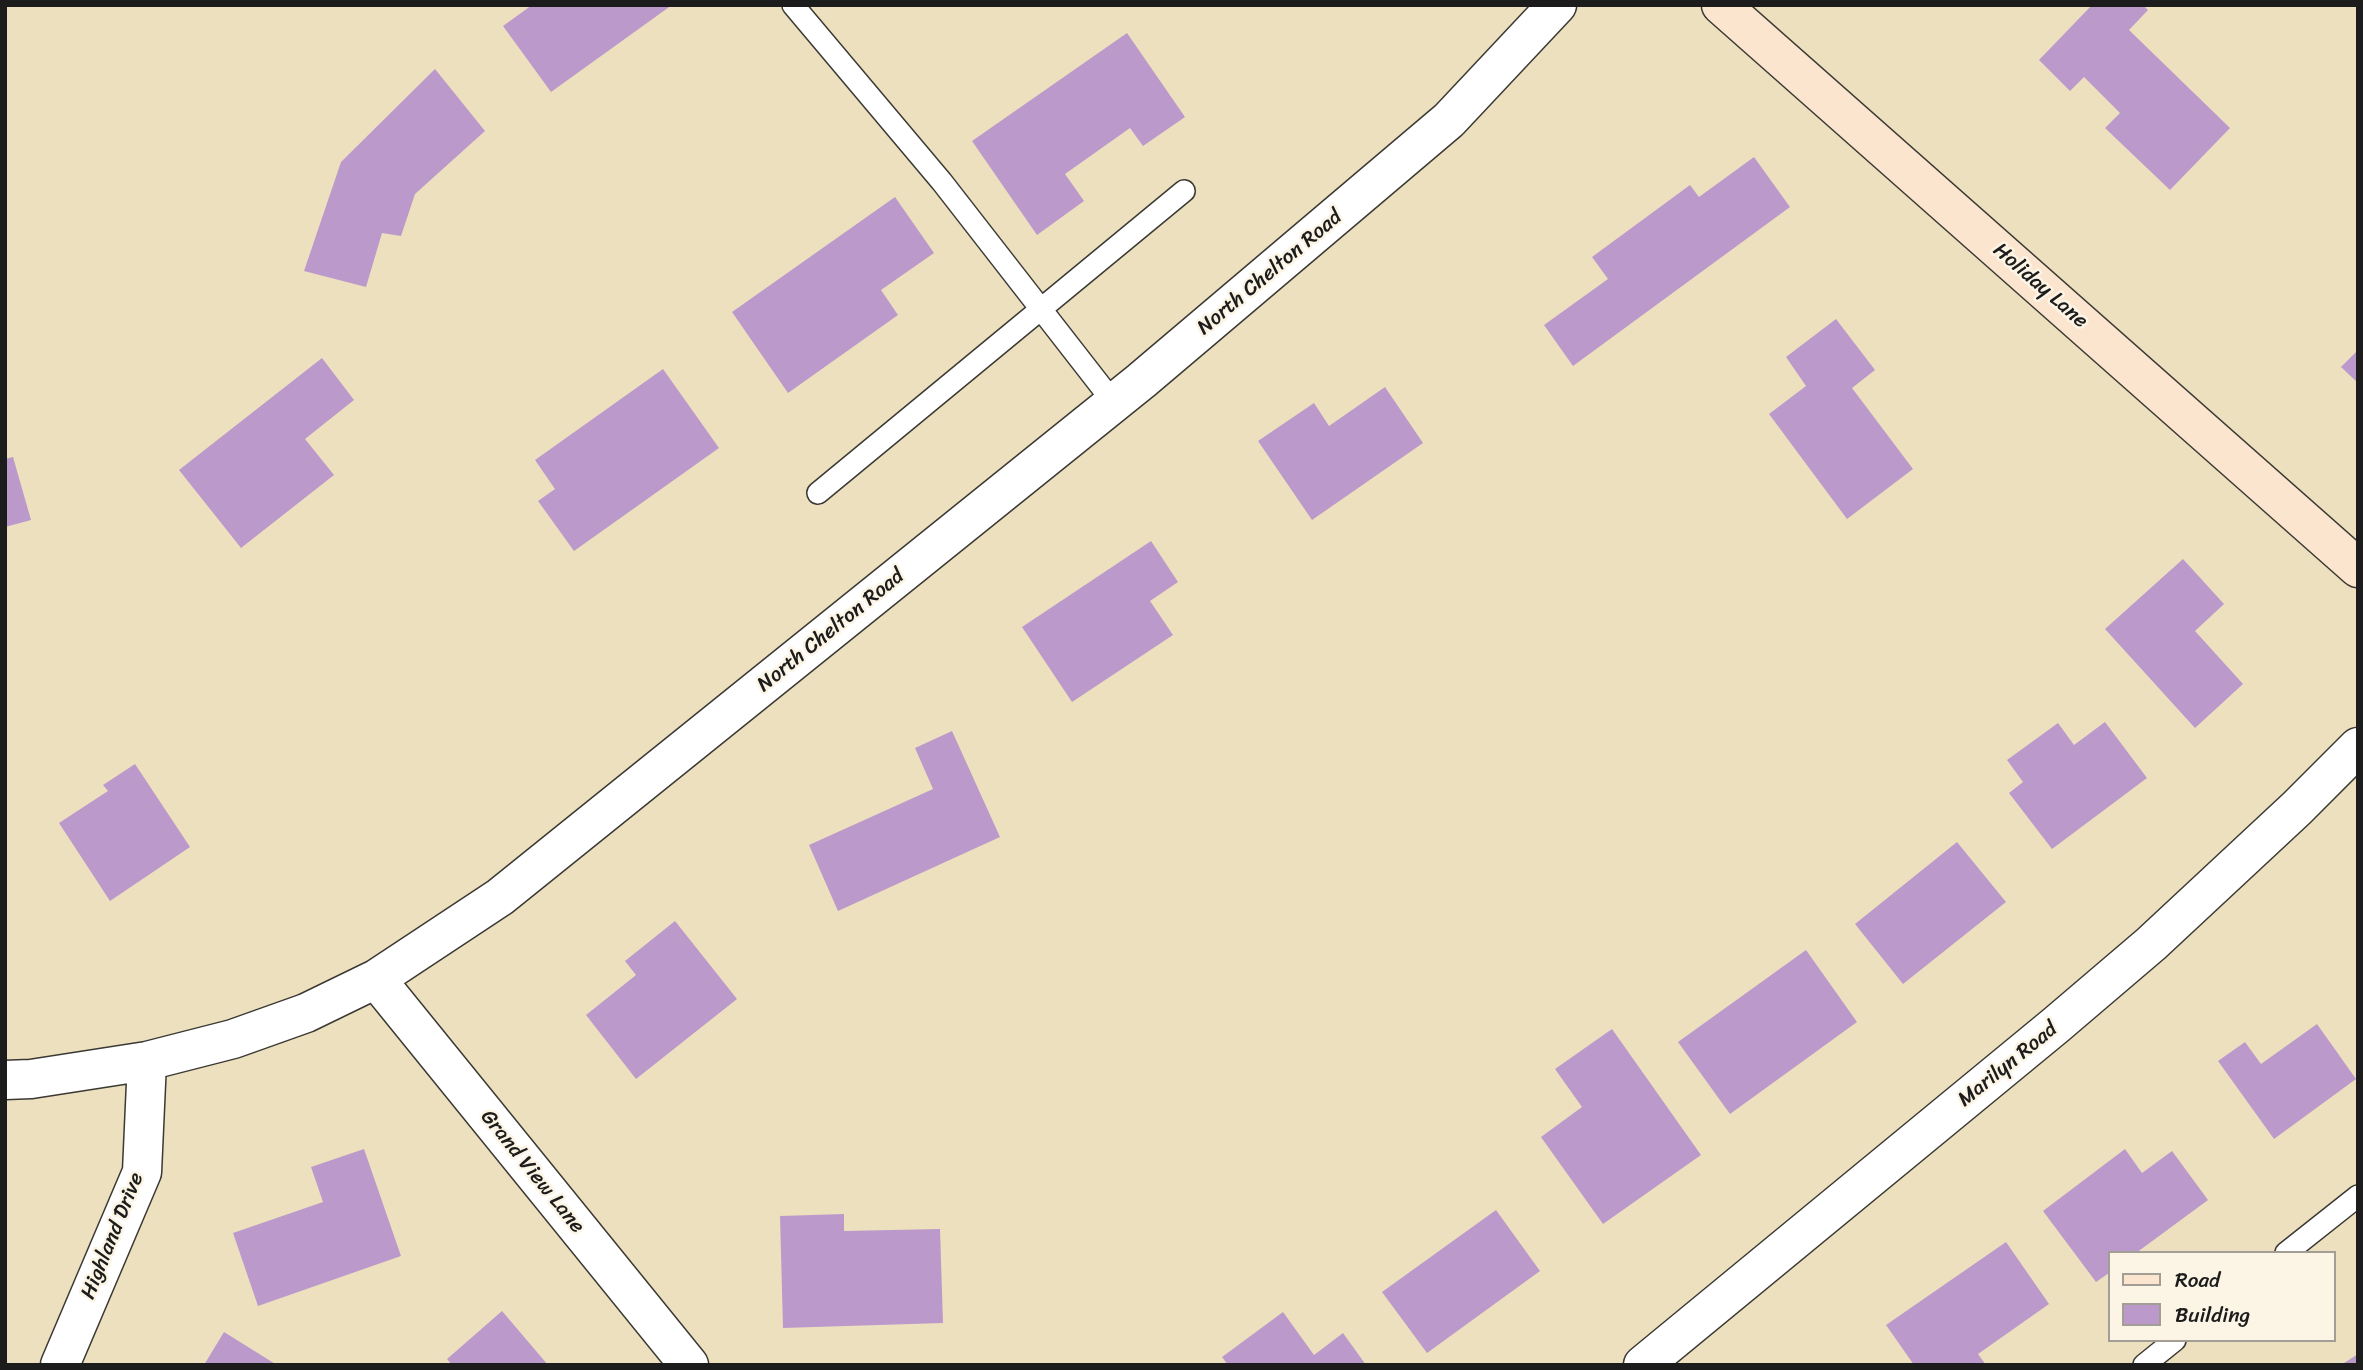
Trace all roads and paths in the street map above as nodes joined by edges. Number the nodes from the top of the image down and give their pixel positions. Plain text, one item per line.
1 (793, 5) edge
2 (1557, 5) edge
3 (1721, 5) edge
4 (1184, 191) dead end
5 (1040, 308) junction
6 (1114, 403) junction
7 (818, 493) dead end
8 (2358, 568) edge
9 (2358, 747) edge
10 (376, 979) junction
11 (147, 1061) junction
12 (5, 1080) edge
13 (2358, 1196) edge
14 (2289, 1251) edge
15 (2173, 1342) edge
16 (60, 1365) edge
17 (690, 1365) edge
18 (1643, 1365) edge
19 (2144, 1365) edge

1 - 5 lane
2 - 6 street, North Chelton Road
3 - 8 street, Holiday Lane
4 - 5 lane
5 - 6 lane
5 - 7 lane
6 - 10 street, North Chelton Road
9 - 18 street, Marilyn Road
10 - 11 street, North Chelton Road
10 - 17 street, Grand View Lane
11 - 12 street, North Chelton Road
11 - 16 street, Highland Drive
13 - 14 lane
15 - 19 lane

